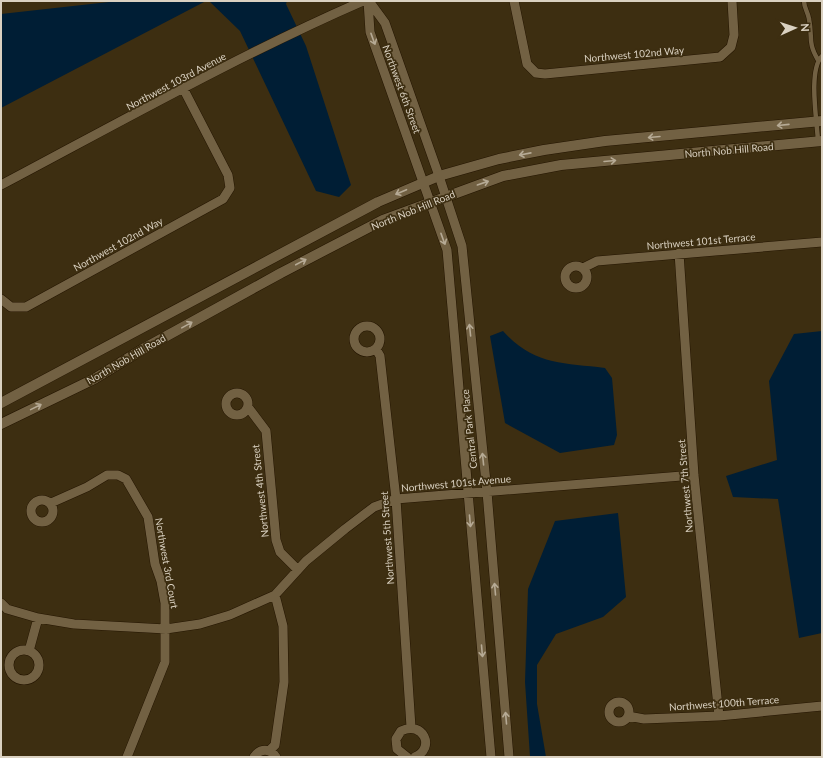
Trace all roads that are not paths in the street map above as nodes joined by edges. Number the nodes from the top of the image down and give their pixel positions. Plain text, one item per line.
1 (363, 1) edge
2 (369, 1) edge
3 (514, 1) edge
4 (732, 1) edge
5 (804, 1) edge
6 (822, 56) edge
7 (818, 60) junction
8 (183, 88) junction
9 (819, 121) edge
10 (820, 141) edge
11 (440, 176) junction
12 (424, 182) junction
13 (1, 185) edge
14 (446, 196) junction
15 (430, 202) junction
16 (822, 242) edge
17 (679, 253) junction
18 (583, 268) dead end
19 (1, 299) edge
20 (376, 349) dead end
21 (1, 403) edge
22 (248, 408) dead end
23 (1, 424) edge
24 (694, 475) junction
25 (487, 492) junction
26 (468, 494) junction
27 (396, 499) junction
28 (51, 503) dead end
29 (298, 570) junction
30 (275, 595) junction
31 (1, 603) edge
32 (38, 618) junction
33 (166, 629) junction
34 (29, 651) dead end
35 (822, 706) edge
36 (628, 716) dead end
37 (719, 716) junction
38 (411, 727) junction
39 (273, 754) edge
40 (127, 757) edge
41 (254, 757) edge
42 (407, 757) edge
43 (415, 757) edge
44 (491, 757) edge
45 (509, 757) edge

1 - 8 street, Northwest 103rd Avenue
2 - 11 street, Northwest 6th Street
2 -> 12 street, Northwest 6th Street
3 - 4 street, Northwest 102nd Way
5 - 7 lane
6 - 7 lane
7 - 9 lane
8 - 13 street, Northwest 103rd Avenue
8 - 19 street, Northwest 102nd Way
9 - 10 lane
9 -> 11 main road, North Nob Hill Road
14 -> 10 main road, North Nob Hill Road
11 - 12 main road, North Nob Hill Road
11 - 14 street, Northwest 6th Street
12 - 15 street, Northwest 6th Street
12 -> 21 main road, North Nob Hill Road
14 - 15 main road, North Nob Hill Road
25 -> 14 street, Central Park Place
23 -> 15 main road, North Nob Hill Road
15 -> 26 street, Central Park Place
16 - 17 street, Northwest 101st Terrace
17 - 18 street, Northwest 101st Terrace
17 - 24 street, Northwest 7th Street
20 - 27 street, Northwest 5th Street
22 - 29 street, Northwest 4th Street
24 - 25 street, Northwest 101st Avenue
24 - 37 street, Northwest 7th Street
25 - 26 street, Northwest 101st Avenue
45 -> 25 street, Central Park Place
26 - 27 street, Northwest 101st Avenue
26 -> 44 street, Central Park Place
27 - 29 street, Northwest 101st Avenue
27 - 38 street, Northwest 5th Street
28 - 33 street, Northwest 3rd Court
29 - 30 street, Northwest 101st Avenue
30 - 33 street, Northwest 101st Avenue
30 - 39 street
31 - 32 street, Northwest 101st Avenue
32 - 33 street, Northwest 101st Avenue
32 - 34 street
33 - 40 street, Northwest 3rd Court
35 - 37 street, Northwest 100th Terrace
36 - 37 street, Northwest 100th Terrace
38 - 42 street
38 - 43 street
39 - 41 street

